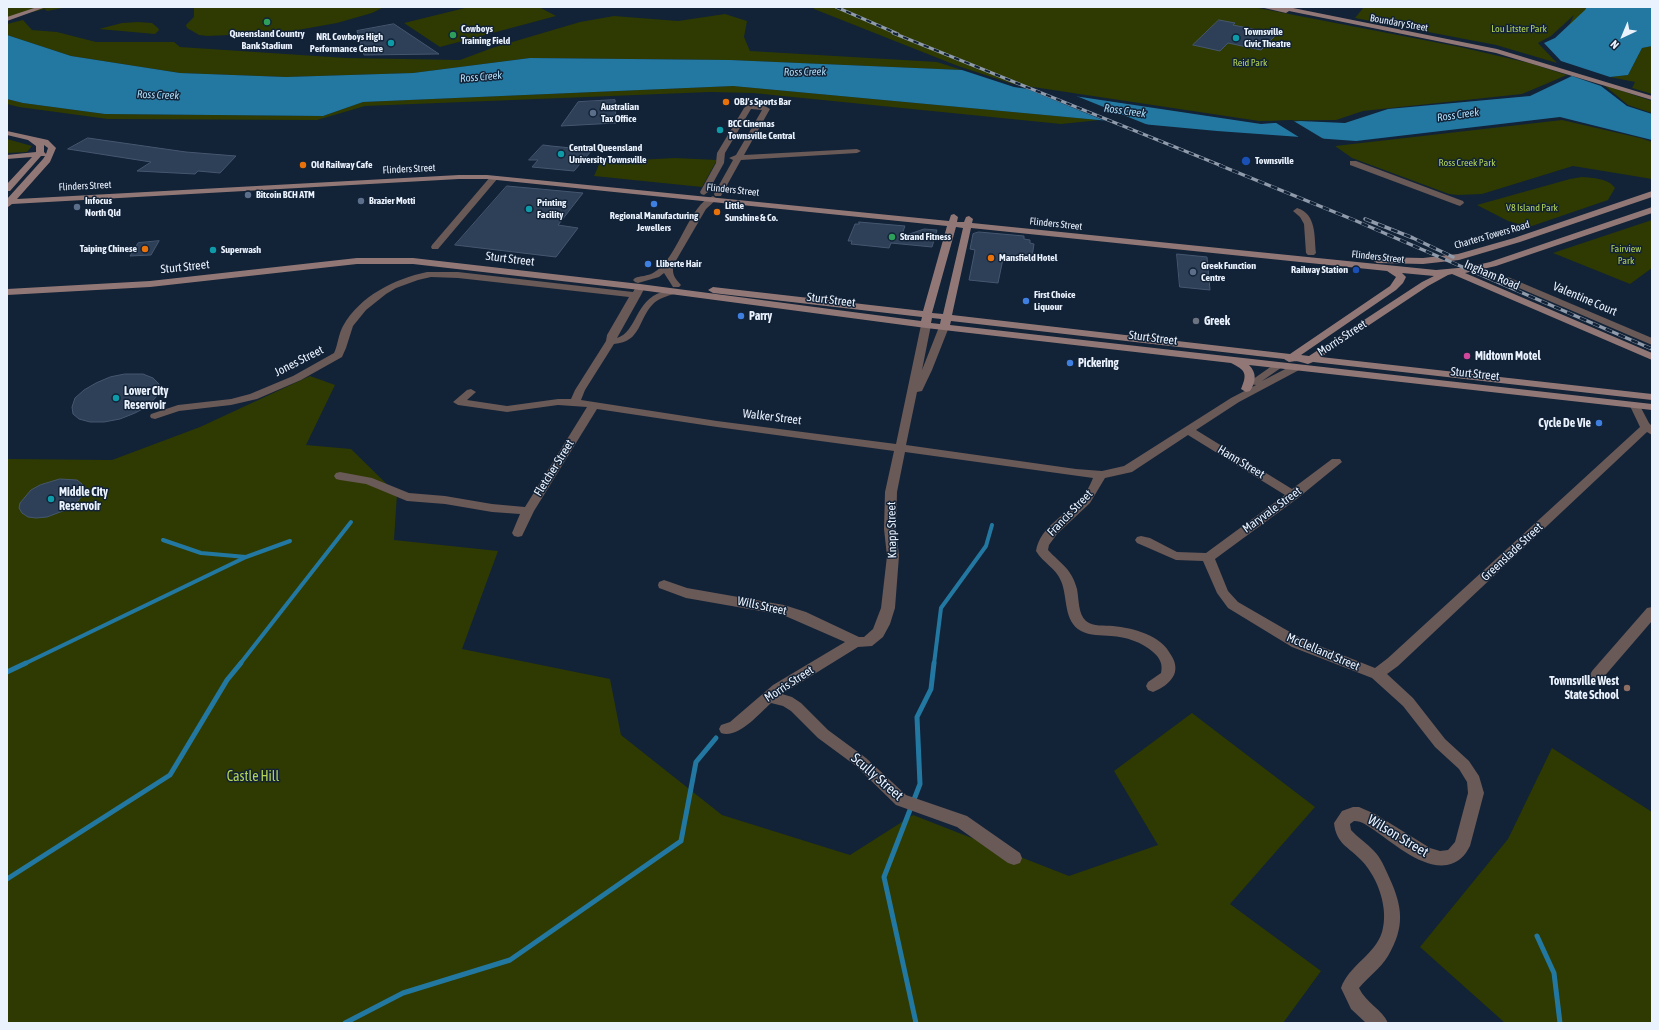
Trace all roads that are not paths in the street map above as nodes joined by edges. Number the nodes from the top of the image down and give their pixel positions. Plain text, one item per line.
1 (37, 7) edge
2 (43, 7) edge
3 (1263, 7) edge
4 (1279, 7) edge
5 (26, 12) junction
6 (7, 19) edge
7 (1462, 43) junction
8 (1652, 98) edge
9 (7, 132) edge
10 (31, 139) junction
11 (857, 151) dead end
12 (39, 154) junction
13 (51, 154) junction
14 (7, 157) edge
15 (739, 157) junction
16 (720, 158) junction
17 (1353, 163) dead end
18 (442, 172) junction
19 (494, 178) junction
20 (7, 189) edge
21 (1652, 194) edge
22 (716, 196) junction
23 (703, 199) junction
24 (10, 200) edge
25 (1460, 203) dead end
26 (1652, 210) edge
27 (1297, 211) dead end
28 (953, 221) junction
29 (968, 222) junction
30 (1517, 240) junction
31 (435, 247) dead end
32 (1311, 253) junction
33 (1359, 258) junction
34 (1428, 261) joint
35 (669, 264) junction
36 (1480, 268) junction
37 (1389, 269) junction
38 (1451, 272) junction
39 (1508, 280) dead end
40 (7, 285) edge
41 (674, 288) junction
42 (1494, 289) junction
43 (637, 290) junction
44 (7, 292) edge
45 (932, 297) junction
46 (950, 299) junction
47 (648, 304) junction
48 (926, 320) junction
49 (945, 322) junction
50 (611, 341) junction
51 (1336, 342) junction
52 (1652, 342) edge
53 (922, 345) junction
54 (937, 346) junction
55 (1291, 357) junction
56 (1652, 357) edge
57 (1310, 359) junction
58 (1231, 360) junction
59 (1652, 362) edge
60 (1353, 364) junction
61 (1280, 365) junction
62 (1297, 367) junction
63 (1246, 389) junction
64 (471, 392) dead end
65 (1629, 394) junction
66 (1652, 396) edge
67 (1235, 400) junction
68 (911, 401) junction
69 (575, 402) junction
70 (594, 405) junction
71 (1635, 406) junction
72 (1652, 407) edge
73 (155, 416) dead end
74 (1649, 429) edge
75 (1188, 430) junction
76 (901, 448) junction
77 (1336, 462) dead end
78 (1100, 475) junction
79 (340, 476) dead end
80 (1294, 495) junction
81 (528, 511) junction
82 (518, 532) dead end
83 (1141, 540) dead end
84 (1208, 558) junction
85 (664, 585) dead end
86 (1652, 612) edge
87 (855, 642) junction
88 (1377, 674) junction
89 (1597, 675) dead end
90 (796, 678) junction
91 (1153, 686) dead end
92 (768, 697) junction
93 (796, 707) junction
94 (726, 729) dead end
95 (1474, 781) joint
96 (1014, 858) dead end
97 (1379, 1023) edge

1 - 5 main road
2 - 5 main road
3 - 7 main road, Boundary Street
4 - 7 main road, Boundary Street
5 - 6 main road
7 - 8 main road, Boundary Street
9 - 10 main road
10 - 12 main road
10 - 13 main road
11 - 15 street
12 - 13 main road
12 - 14 main road
12 - 20 main road
13 - 24 main road
15 - 16 street
15 - 16 street
15 - 22 street
16 - 23 street
17 - 25 street
18 - 19 main road
18 - 23 main road, Flinders Street
18 - 24 main road, Flinders Street
19 - 23 main road, Flinders Street
19 - 24 main road, Flinders Street
19 - 31 street
21 - 30 main road, Charters Towers Road
22 - 23 main road, Flinders Street
22 - 28 main road, Flinders Street
23 - 35 street
26 - 36 main road
27 - 32 street
28 - 29 main road, Flinders Street
28 - 45 main road, Knapp Street
29 - 32 main road, Flinders Street
29 - 37 main road, Flinders Street
29 - 46 main road, Knapp Street
30 - 34 main road, Charters Towers Road
30 - 38 main road
32 - 33 main road, Flinders Street
33 - 34 main road, Flinders Street
33 - 38 main road
35 - 41 street
35 - 43 street
36 - 38 main road
36 - 42 main road
37 - 38 main road, Flinders Street
37 - 55 main road, Morris Street
38 - 42 main road, Ingham Road
38 - 51 main road, Morris Street
38 - 59 main road, Ingham Road
39 - 52 street, Valentine Court
40 - 43 main road, Sturt Street
41 - 43 main road, Sturt Street
41 - 47 street
41 - 48 main road, Sturt Street
42 - 56 main road, Ingham Road
43 - 44 main road, Sturt Street
43 - 47 street
43 - 50 street
43 - 73 street, Jones Street
45 - 46 main road
45 - 48 main road, Knapp Street
46 - 49 main road, Knapp Street
47 - 50 street
48 - 49 main road, Sturt Street
48 - 53 street, Knapp Street
49 - 54 street, Knapp Street
49 - 55 main road, Sturt Street
49 - 58 main road, Sturt Street
50 - 69 street
51 - 57 main road, Morris Street
51 - 60 main road
53 - 54 street
53 - 68 street, Knapp Street
54 - 68 street, Knapp Street
55 - 57 main road, Sturt Street
55 - 61 main road, Morris Street
57 - 60 main road, Sturt Street
57 - 62 main road, Morris Street
58 - 61 main road, Sturt Street
58 - 63 main road
60 - 65 main road, Sturt Street
61 - 62 main road, Sturt Street
61 - 63 street, Morris Street
62 - 67 street, Morris Street
62 - 71 main road, Sturt Street
63 - 67 street, Morris Street
64 - 69 street, Walker Street
65 - 66 main road, Sturt Street
65 - 71 main road
67 - 75 street, Morris Street
68 - 76 street, Knapp Street
69 - 70 street, Walker Street
70 - 76 street, Walker Street
70 - 81 street, Fletcher Street
71 - 72 main road, Sturt Street
71 - 74 street
74 - 88 street, Greenslade Street
75 - 78 street, Morris Street
75 - 80 street, Hann Street
76 - 78 street, Walker Street
76 - 87 street, Knapp Street
77 - 80 street, Maryvale Street
78 - 91 street, Francis Street
79 - 81 street
80 - 84 street, Maryvale Street
81 - 82 street, Fletcher Street
83 - 84 street
84 - 88 street, McClelland Street
85 - 87 street, Wills Street
86 - 89 street
87 - 90 street, Morris Street
88 - 95 street, McClelland Street
90 - 92 street, Morris Street
90 - 93 street
92 - 93 street, Scully Street
92 - 94 street, Morris Street
93 - 96 street, Scully Street
95 - 97 street, Wilson Street

